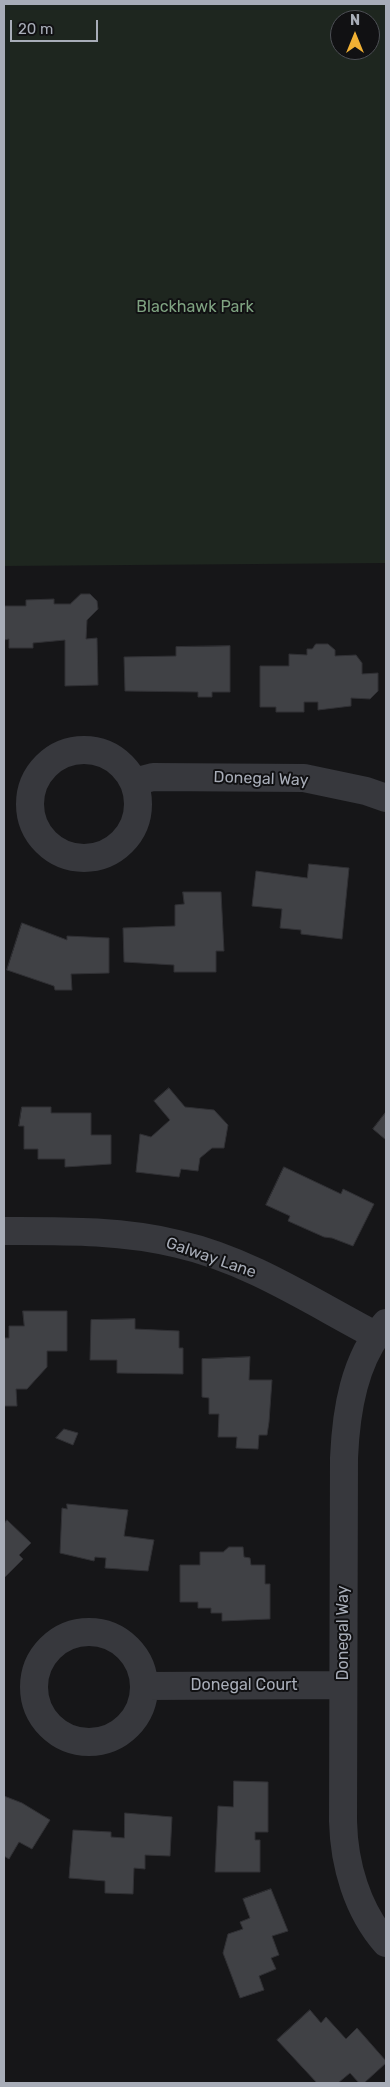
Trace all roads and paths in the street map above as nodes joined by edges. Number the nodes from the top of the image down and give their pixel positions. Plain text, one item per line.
1 (134, 782) dead end
2 (386, 798) edge
3 (4, 1231) edge
4 (380, 1329) edge
5 (343, 1685) junction
6 (144, 1686) junction
7 (386, 1942) edge

1 - 2 street, Donegal Way
3 - 4 street, Galway Lane
4 - 5 street, Donegal Way
5 - 6 street, Donegal Court
5 - 7 street, Donegal Way
6 - 6 street

